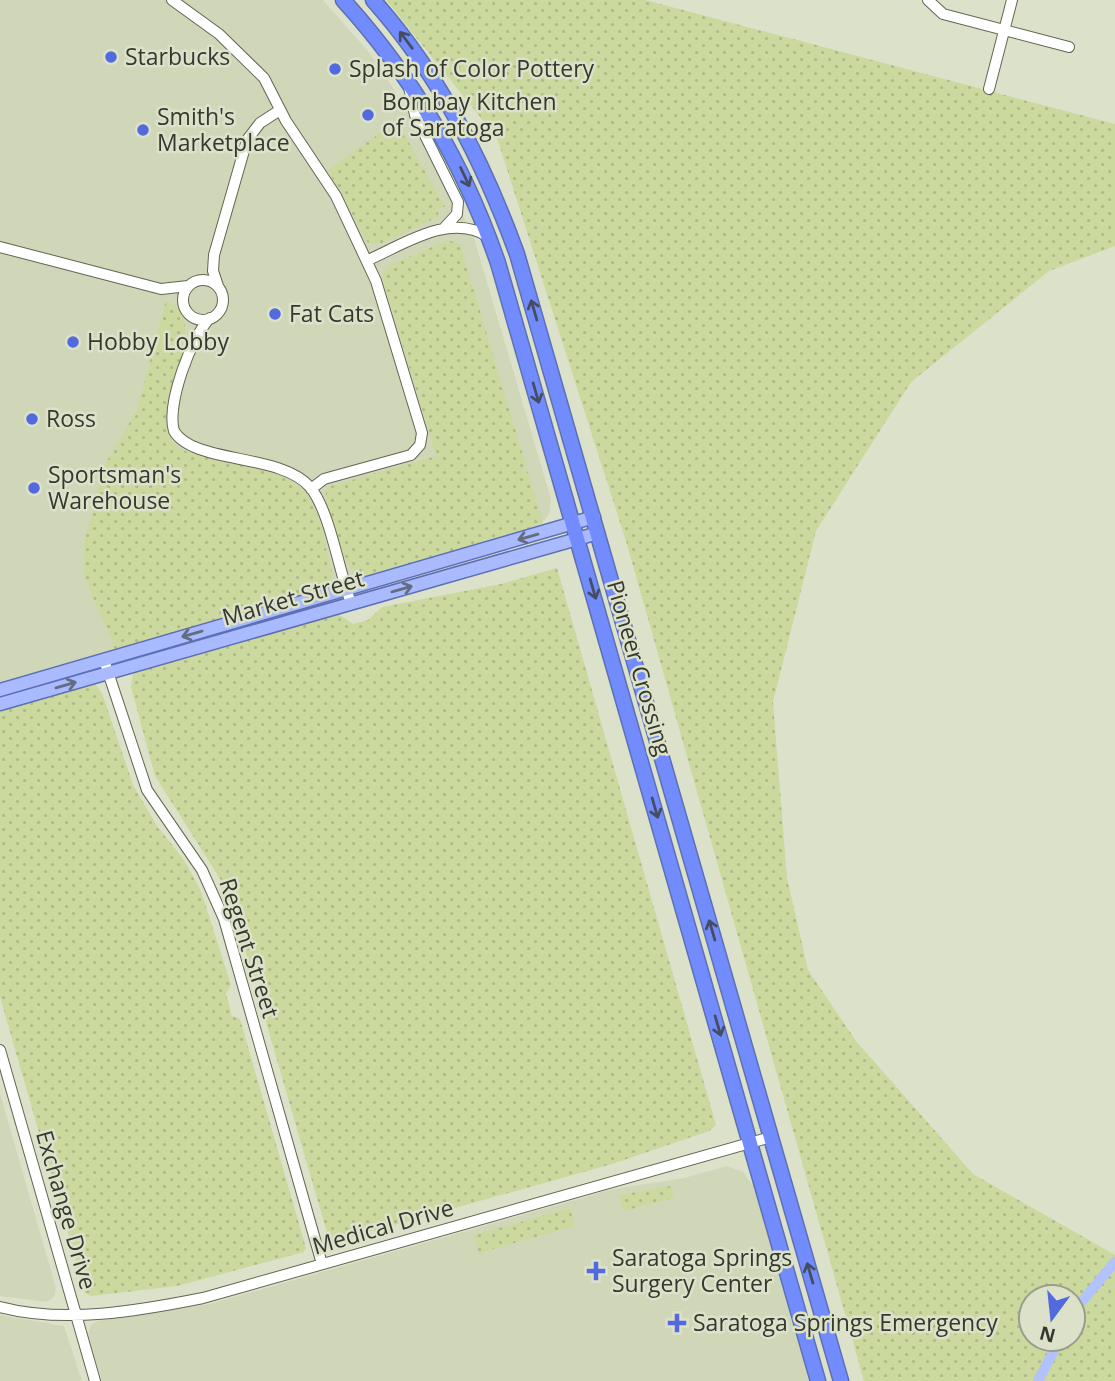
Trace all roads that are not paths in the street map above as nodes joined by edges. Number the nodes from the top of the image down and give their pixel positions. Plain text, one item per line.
1 (172, 0) edge
2 (344, 0) edge
3 (373, 0) edge
4 (928, 0) edge
5 (1012, 0) edge
6 (1004, 33) junction
7 (1069, 47) dead end
8 (409, 83) junction
9 (989, 89) dead end
10 (280, 110) junction
11 (444, 227) junction
12 (489, 237) junction
13 (0, 247) edge
14 (214, 255) junction
15 (368, 260) junction
16 (190, 284) junction
17 (218, 286) junction
18 (161, 289) junction
19 (185, 309) junction
20 (210, 318) junction
21 (191, 342) junction
22 (311, 489) junction
23 (594, 517) junction
24 (574, 523) junction
25 (598, 533) junction
26 (578, 538) junction
27 (346, 590) junction
28 (351, 603) junction
29 (104, 660) junction
30 (111, 672) junction
31 (0, 690) edge
32 (0, 704) edge
33 (0, 1050) edge
34 (771, 1137) junction
35 (751, 1143) junction
36 (322, 1264) junction
37 (0, 1307) edge
38 (75, 1314) junction
39 (95, 1381) edge
40 (818, 1381) edge
41 (841, 1381) edge

1 - 10 street
2 - 8 highway, Pioneer Crossing
23 -> 3 highway, Pioneer Crossing
4 - 6 street
5 - 6 street
6 - 7 street
6 - 9 street
8 - 11 street
8 -> 12 highway, Pioneer Crossing
10 - 14 street
10 - 15 street
11 - 12 street
11 - 15 street
12 -> 24 highway, Pioneer Crossing
13 - 18 street
14 - 16 street
14 - 17 street
15 - 22 street
16 - 17 street
16 - 18 street
16 - 19 street
17 - 20 street
18 - 19 street
19 - 20 street
19 - 21 street
20 - 21 street
21 - 22 street
22 - 27 street
23 - 24 main road, Market Street
23 - 25 highway, Pioneer Crossing
24 - 26 highway, Pioneer Crossing
24 -> 27 main road, Market Street
25 - 26 main road, Market Street
34 -> 25 highway, Pioneer Crossing
28 -> 26 main road, Market Street
26 -> 35 highway, Pioneer Crossing
27 - 28 street
27 -> 29 main road, Market Street
28 - 30 main road, Market Street
29 - 30 street, Regent Street
29 - 31 main road, Market Street
32 -> 30 main road, Market Street
30 - 36 street, Regent Street
33 - 38 street, Exchange Drive
34 - 35 street, Medical Drive
41 -> 34 highway, Pioneer Crossing
35 - 36 street, Medical Drive
35 - 40 highway, Pioneer Crossing
36 - 38 street, Medical Drive
37 - 38 street, Medical Drive
38 - 39 street, Exchange Drive

